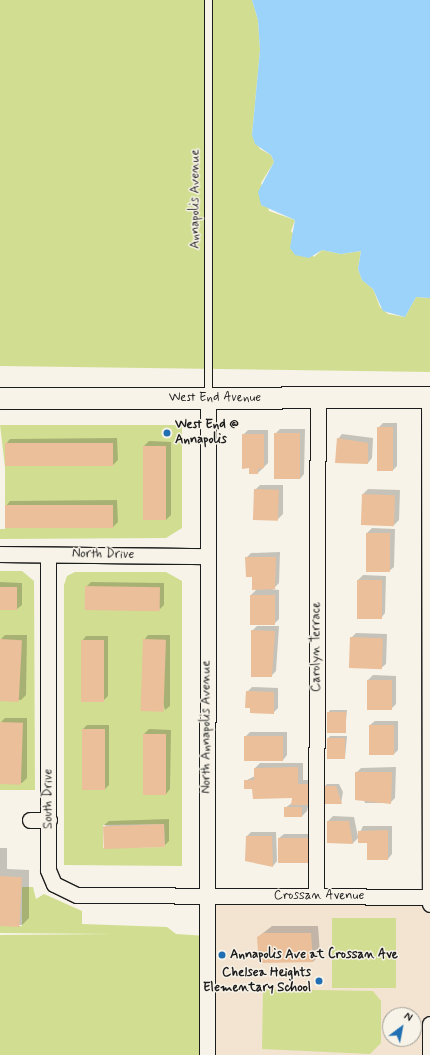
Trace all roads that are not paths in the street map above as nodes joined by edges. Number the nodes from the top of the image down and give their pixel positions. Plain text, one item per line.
1 (208, 0) edge
2 (318, 397) junction
3 (429, 397) edge
4 (0, 398) edge
5 (208, 398) junction
6 (0, 554) edge
7 (48, 555) junction
8 (207, 556) junction
9 (30, 820) dead end
10 (49, 820) junction
11 (208, 895) junction
12 (316, 896) junction
13 (430, 897) edge
14 (430, 904) edge
15 (430, 1024) edge
16 (207, 1055) edge
17 (430, 1055) edge

1 - 5 lane, Annapolis Avenue
2 - 3 main road, West End Avenue
2 - 5 main road, West End Avenue
2 - 12 street, Carolyn Terrace
3 - 13 street
4 - 5 main road, West End Avenue
5 - 8 street, North Annapolis Avenue
6 - 7 street, North Drive
7 - 8 street, North Drive
7 - 10 street, South Drive
8 - 11 street, North Annapolis Avenue
9 - 10 street
10 - 11 street, South Drive
11 - 12 street, Crossan Avenue
11 - 16 street, North Annapolis Avenue
12 - 13 street, Crossan Avenue
13 - 14 street
15 - 17 street

